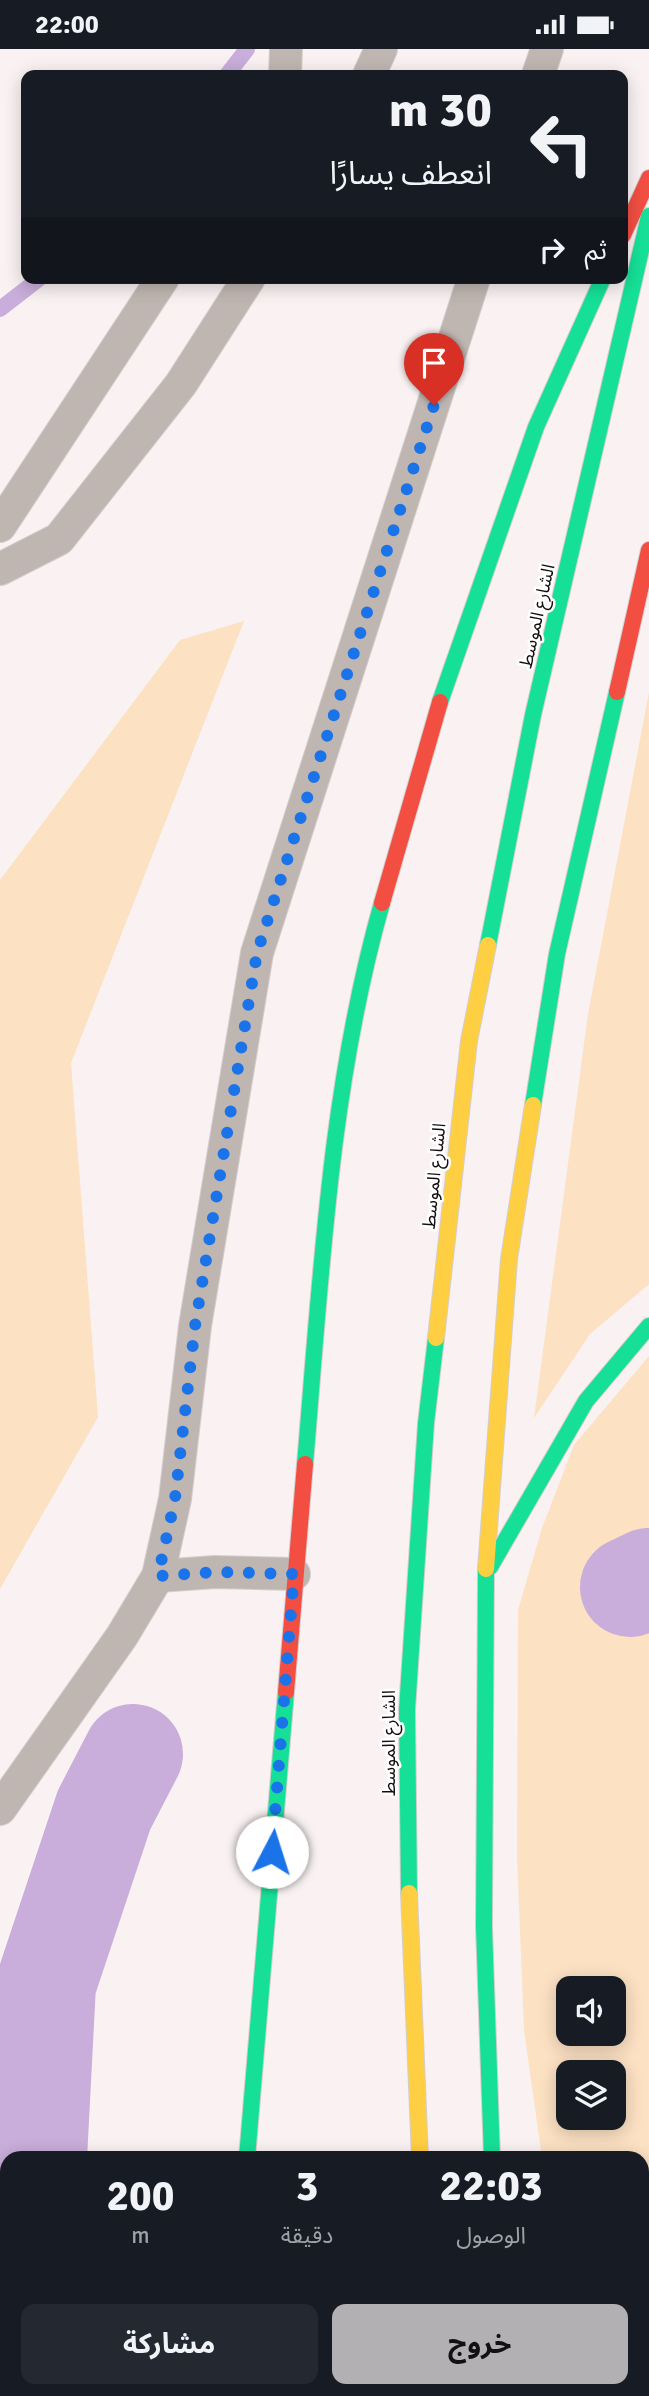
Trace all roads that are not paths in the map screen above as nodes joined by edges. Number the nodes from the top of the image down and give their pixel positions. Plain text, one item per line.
1 (286, 49) edge
2 (382, 49) edge
3 (547, 49) edge
4 (285, 70) edge
5 (372, 70) edge
6 (540, 70) edge
7 (649, 178) edge
8 (649, 216) edge
9 (628, 224) edge
10 (159, 284) edge
11 (245, 284) edge
12 (472, 284) edge
13 (600, 284) edge
14 (0, 526) edge
15 (649, 550) edge
16 (0, 569) edge
17 (649, 1326) edge
18 (294, 1574) junction
19 (486, 1575) junction
20 (158, 1576) junction
21 (0, 1809) edge
22 (248, 2151) edge
23 (420, 2151) edge
24 (492, 2151) edge

1 - 4 lane
2 - 5 lane
3 - 6 lane
7 - 9 main road
8 - 23 main road, الشارع الموسط
10 - 14 lane
11 - 16 lane
12 - 20 lane
13 - 18 main road
15 - 19 main road
17 - 19 main road
18 - 20 lane
18 - 22 main road
19 - 24 main road
20 - 21 lane

